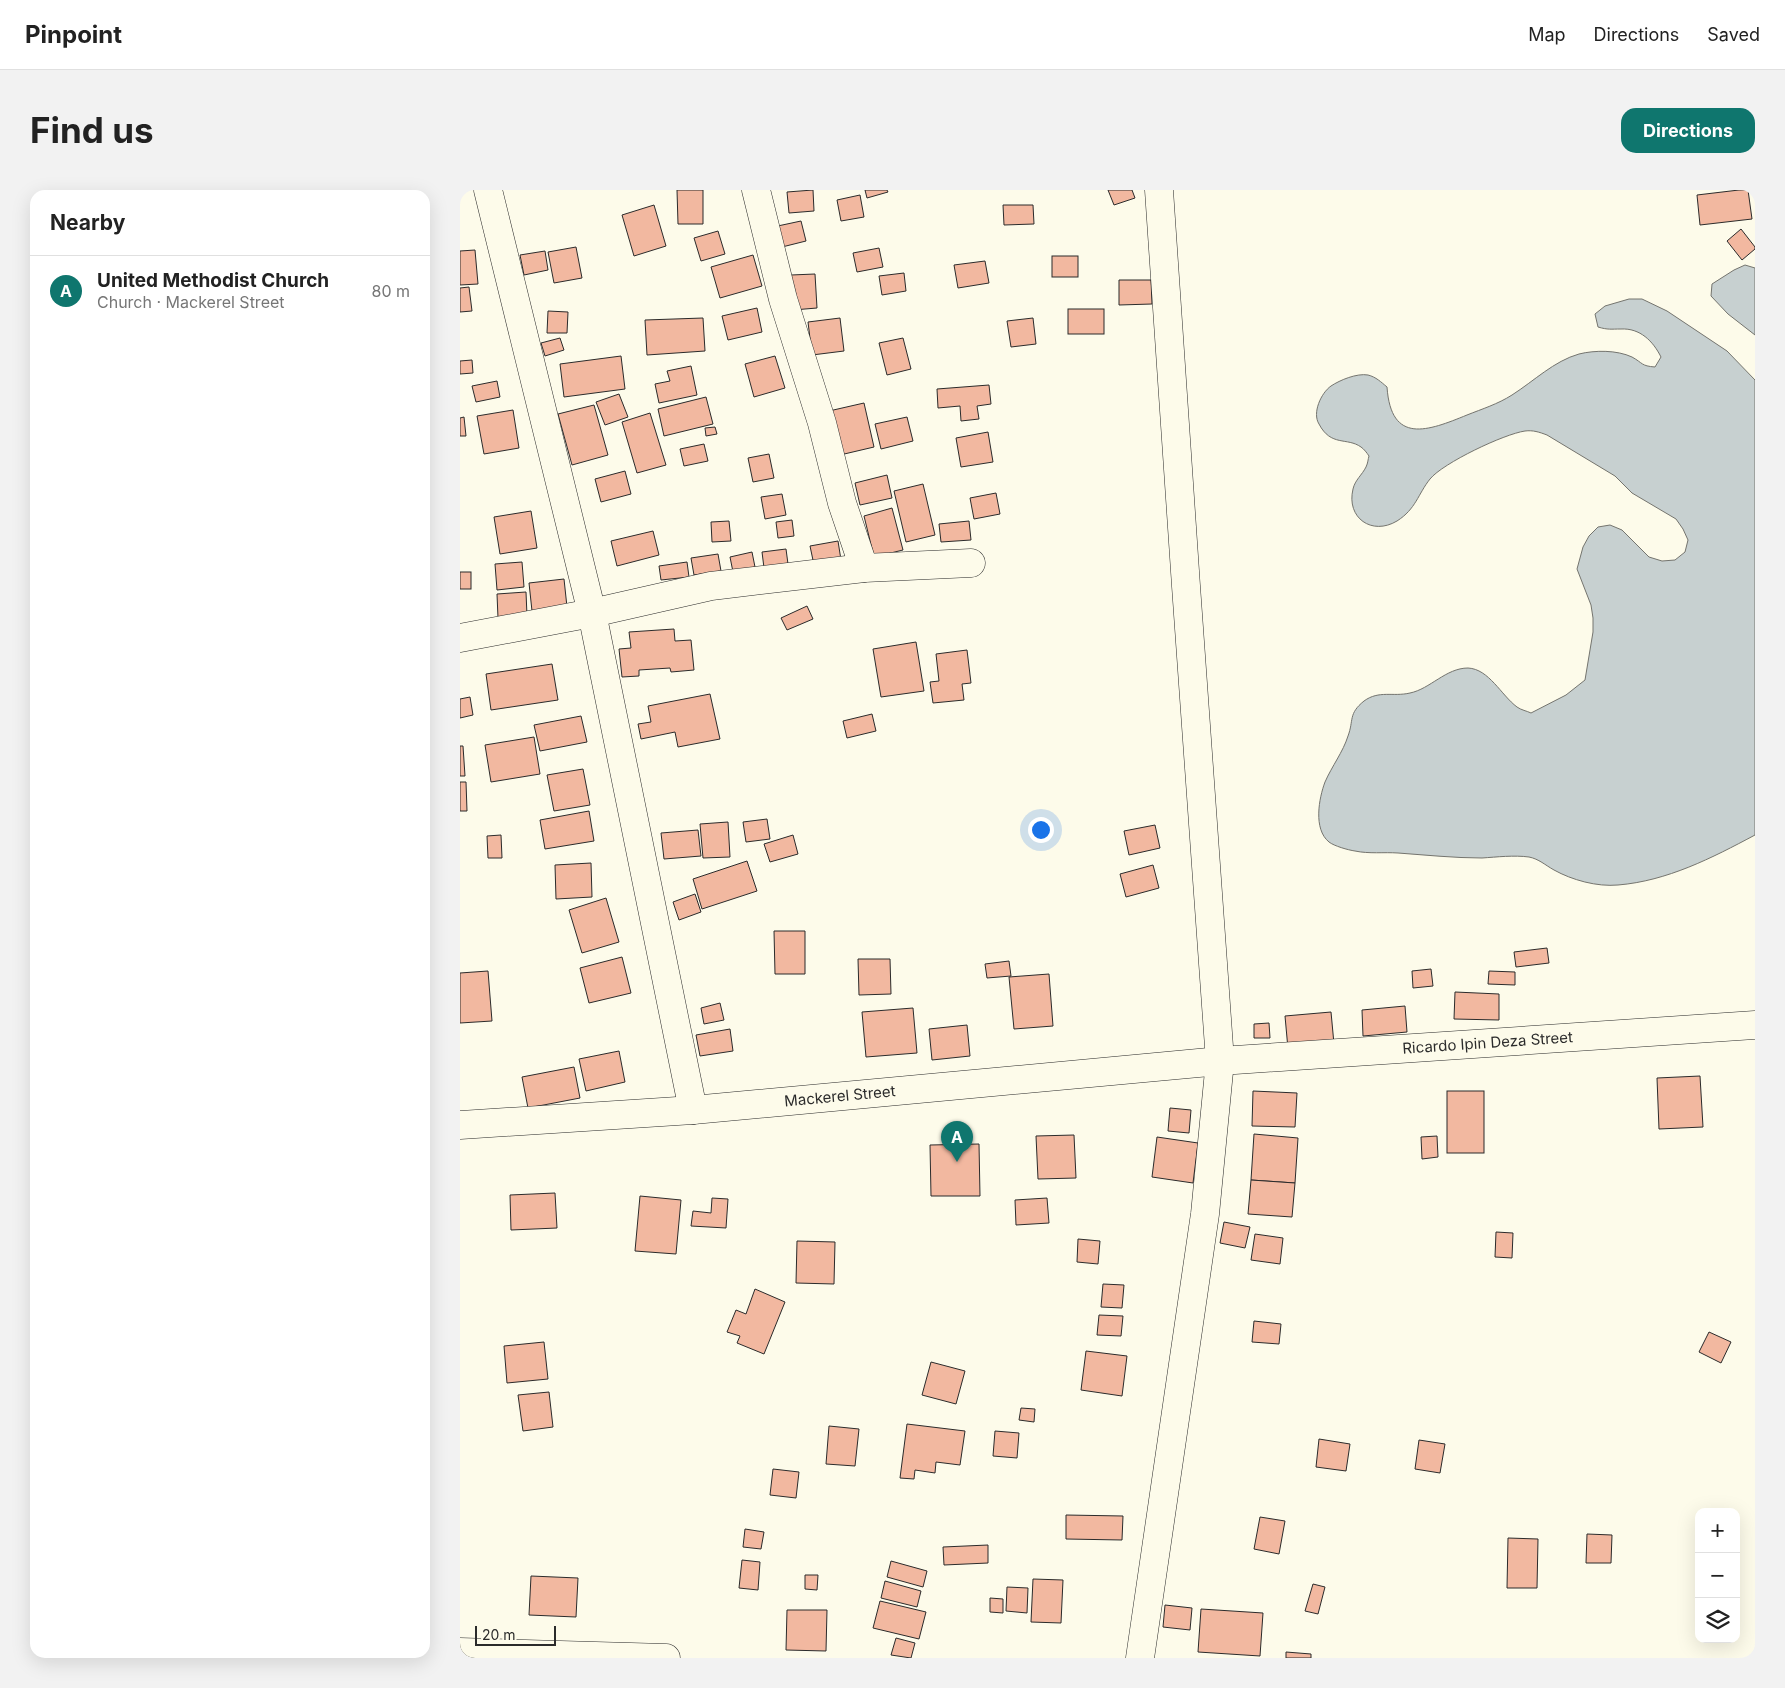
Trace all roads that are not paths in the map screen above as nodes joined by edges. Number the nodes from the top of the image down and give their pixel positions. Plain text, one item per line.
1 (488, 190) edge
2 (756, 190) edge
3 (1159, 190) edge
4 (971, 563) dead end
5 (864, 568) junction
6 (592, 613) junction
7 (460, 638) edge
8 (1755, 1025) edge
9 (1220, 1061) junction
10 (694, 1110) junction
11 (460, 1125) edge
12 (460, 1652) edge
13 (666, 1658) edge
14 (1140, 1658) edge

1 - 6 street
2 - 5 street
3 - 9 street
4 - 5 street
5 - 6 street
6 - 7 street
6 - 10 street
8 - 9 street, Ricardo Ipin Deza Street
9 - 10 street, Mackerel Street
9 - 14 street
10 - 11 street, Mackerel Street
12 - 13 street

